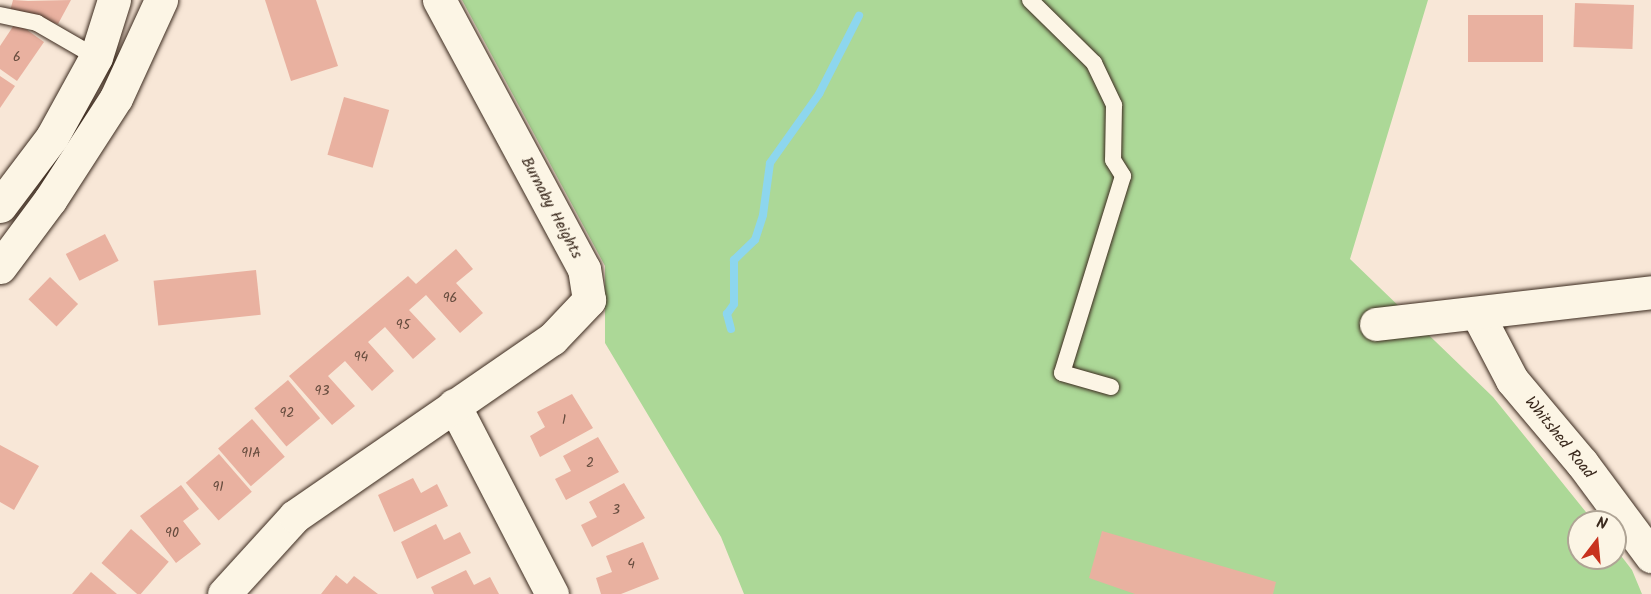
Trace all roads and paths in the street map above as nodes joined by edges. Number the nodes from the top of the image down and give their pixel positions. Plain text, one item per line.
1 (114, 0) edge
2 (161, 0) edge
3 (440, 0) edge
4 (1030, 0) edge
5 (0, 15) edge
6 (96, 57) junction
7 (0, 206) edge
8 (0, 267) edge
9 (1651, 292) edge
10 (1477, 313) junction
11 (1376, 324) dead end
12 (1112, 387) dead end
13 (454, 405) junction
14 (1651, 556) edge
15 (224, 594) edge
16 (552, 594) edge

1 - 6 street
2 - 8 street
3 - 13 street, Burnaby Heights
4 - 12 lane
5 - 6 lane
6 - 7 street
9 - 10 street
10 - 11 street
10 - 14 street, Whitshed Road
13 - 15 street, Burnaby Heights
13 - 16 street

